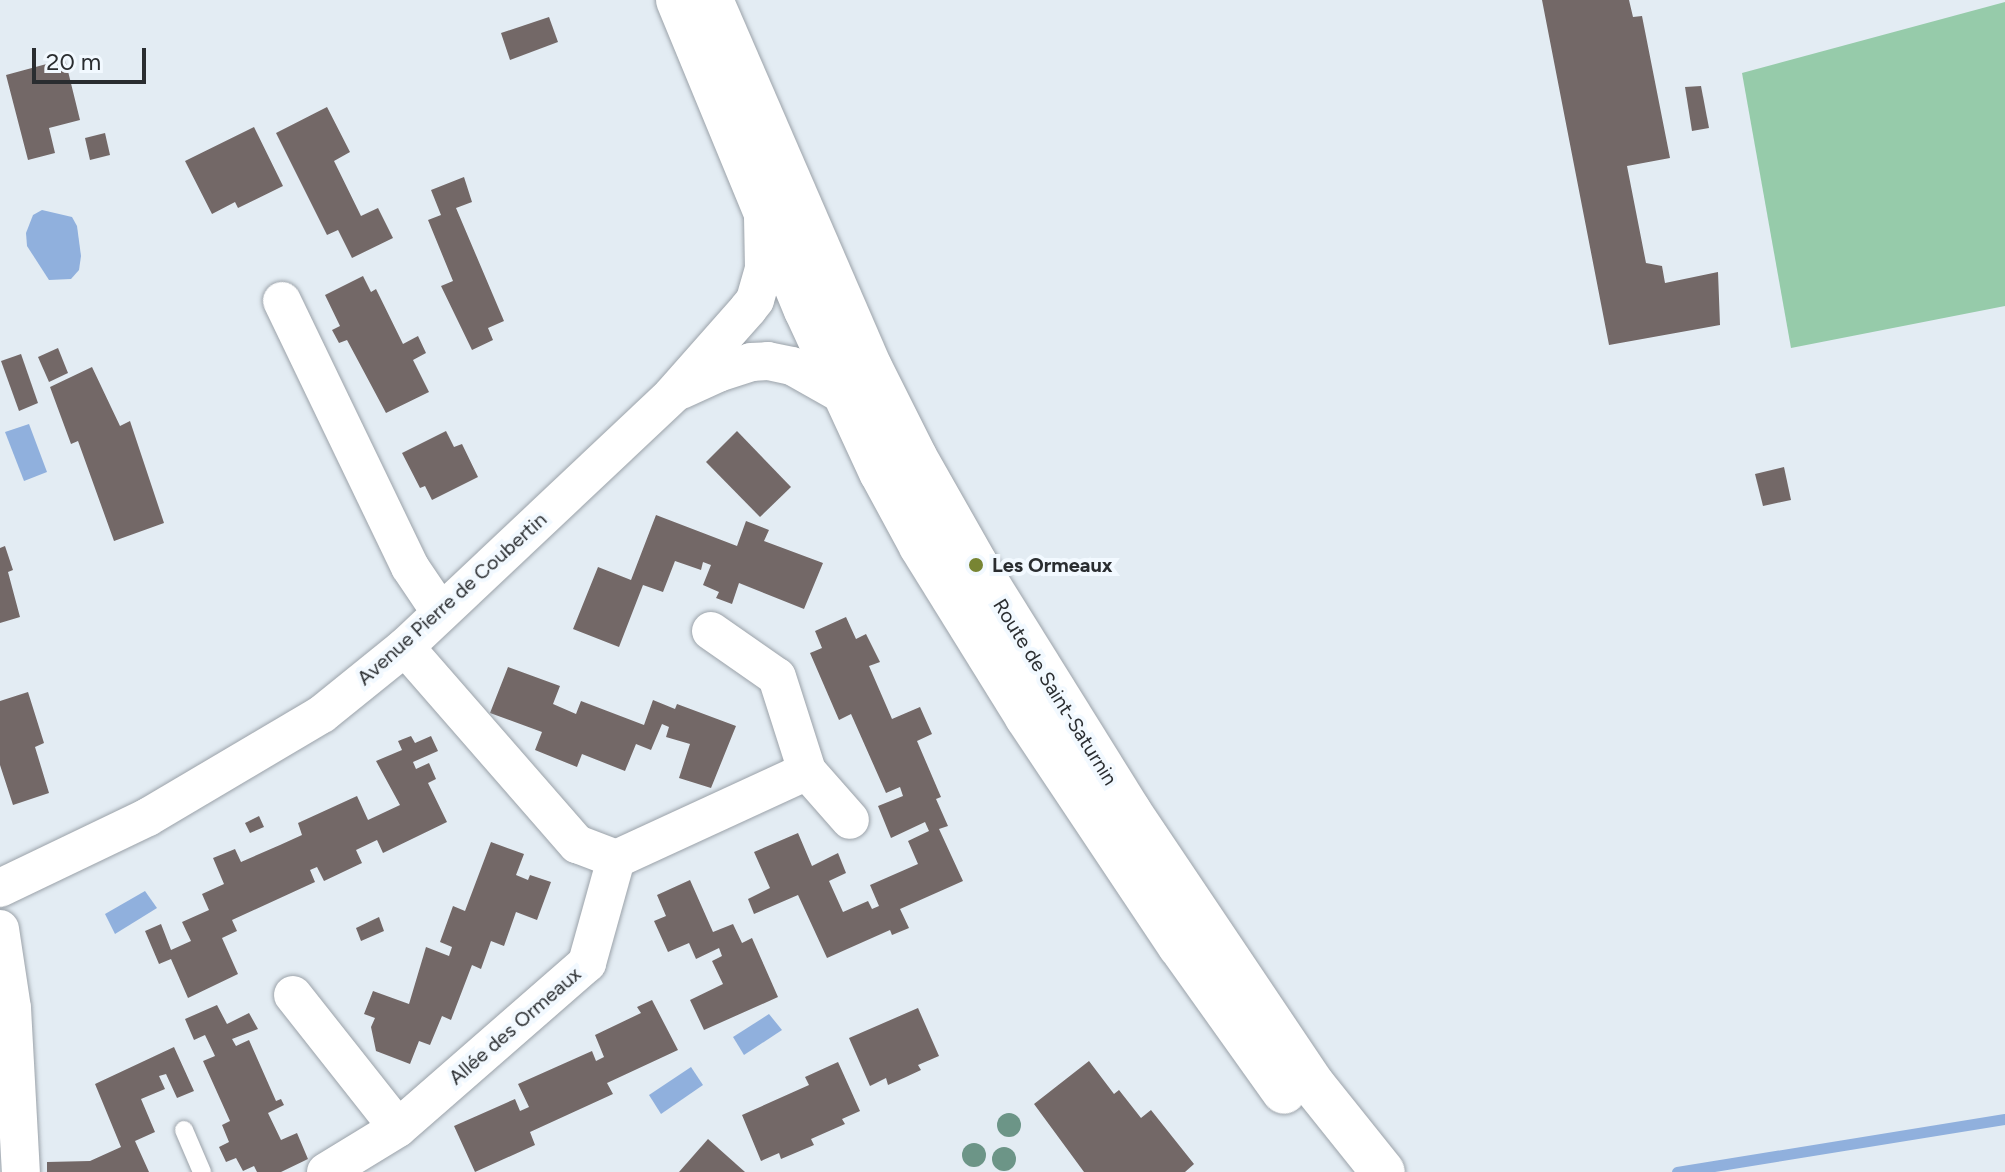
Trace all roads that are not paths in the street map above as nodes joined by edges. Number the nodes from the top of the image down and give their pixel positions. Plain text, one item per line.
1 (678, 0) edge
2 (711, 0) edge
3 (762, 201) junction
4 (282, 301) dead end
5 (672, 395) junction
6 (845, 396) junction
7 (441, 613) junction
8 (711, 631) dead end
9 (405, 647) junction
10 (807, 771) junction
11 (850, 820) dead end
12 (616, 859) junction
13 (0, 888) edge
14 (0, 929) edge
15 (293, 995) dead end
16 (398, 1128) junction
17 (184, 1130) dead end
18 (21, 1172) edge
19 (202, 1172) edge
20 (326, 1172) edge
21 (1345, 1172) edge
22 (1383, 1172) edge

1 - 3 main road, Route de Saint-Saturnin
2 - 22 main road, Route de Saint-Saturnin
3 - 5 street, Avenue Pierre de Coubertin
3 - 6 main road, Route de Saint-Saturnin
4 - 7 street
5 - 6 street, Avenue Pierre de Coubertin
5 - 7 street, Avenue Pierre de Coubertin
6 - 21 main road, Route de Saint-Saturnin
7 - 9 street, Avenue Pierre de Coubertin
8 - 10 street
9 - 12 street
9 - 13 street, Avenue Pierre de Coubertin
10 - 11 street
10 - 12 street
12 - 16 street, Allée des Ormeaux
14 - 18 street
15 - 16 street
16 - 20 street, Allée des Ormeaux
17 - 19 lane

